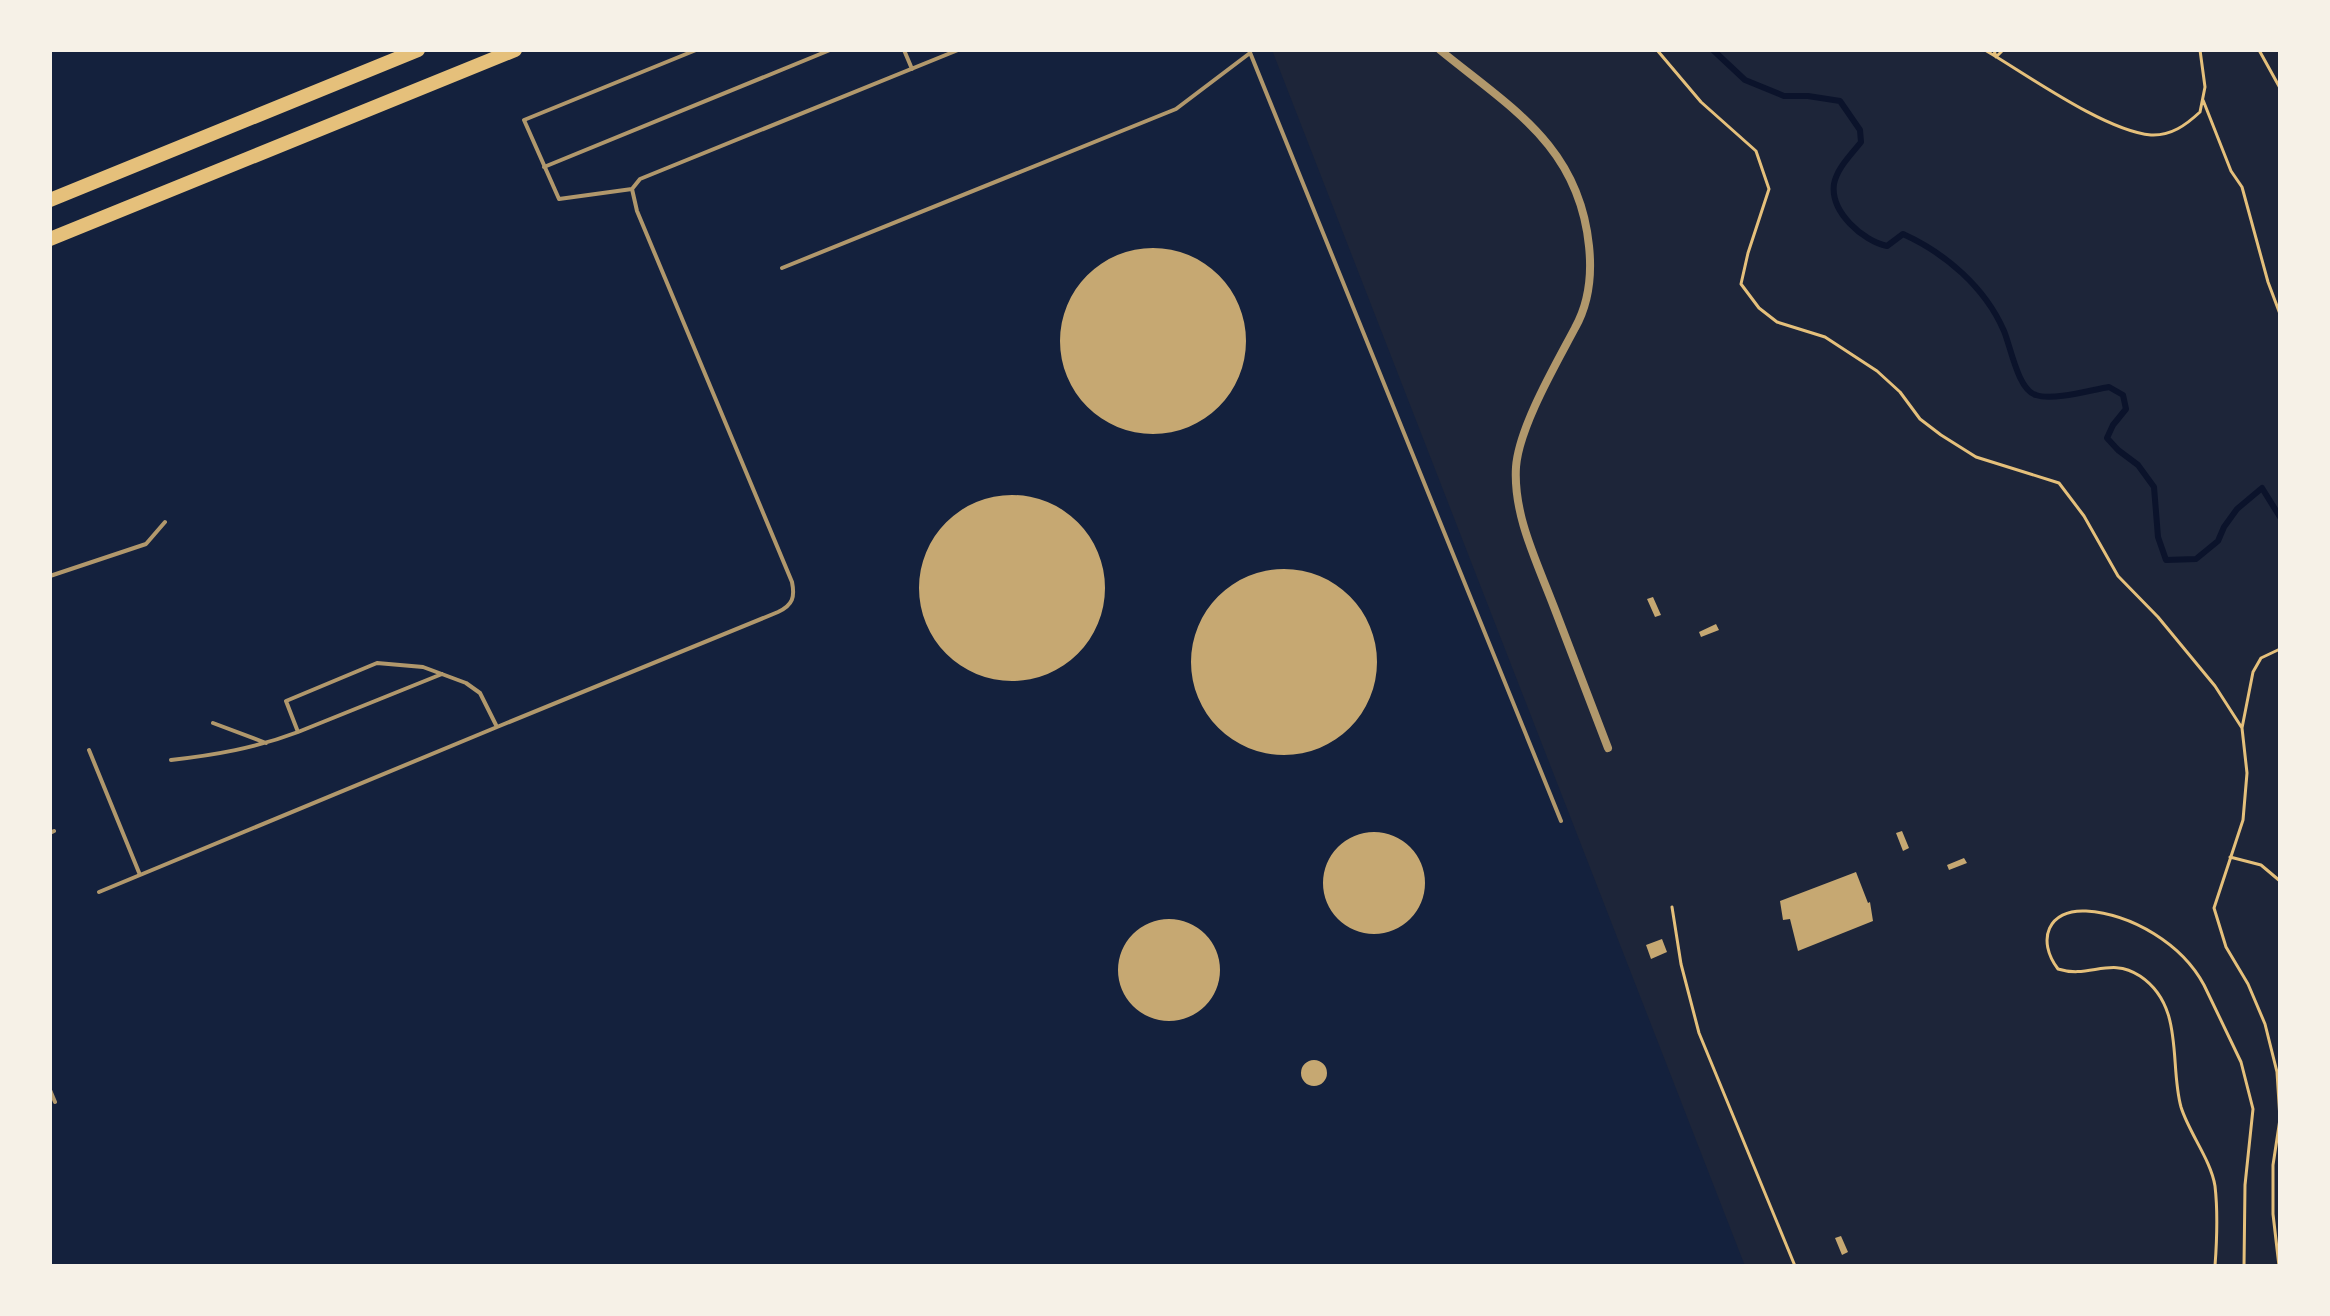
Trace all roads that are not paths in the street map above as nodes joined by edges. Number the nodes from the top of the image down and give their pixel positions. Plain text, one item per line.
1 (418, 50) edge
2 (515, 50) edge
3 (696, 50) edge
4 (830, 50) edge
5 (904, 50) edge
6 (958, 50) edge
7 (1440, 50) edge
8 (1249, 52) edge
9 (387, 56) edge
10 (912, 69) junction
11 (544, 167) junction
12 (632, 189) junction
13 (50, 200) edge
14 (50, 239) edge
15 (782, 268) dead end
16 (165, 522) dead end
17 (50, 576) edge
18 (442, 674) junction
19 (213, 723) dead end
20 (497, 727) junction
21 (298, 732) junction
22 (268, 744) junction
23 (1608, 748) dead end
24 (89, 750) dead end
25 (171, 760) dead end
26 (1561, 821) dead end
27 (140, 875) junction
28 (99, 892) dead end
29 (50, 1090) edge
30 (55, 1102) dead end

1 - 9 main road
2 - 14 main road
3 - 11 lane
4 - 11 lane
5 - 10 lane
6 - 10 lane
7 - 23 street
8 - 15 lane
8 - 26 lane
9 - 13 main road
10 - 12 lane
11 - 12 lane
12 - 20 lane
16 - 17 lane
18 - 20 lane
18 - 21 lane
18 - 21 lane
19 - 22 lane
20 - 27 lane
21 - 22 lane
22 - 25 lane
24 - 27 lane
27 - 28 lane
29 - 30 lane

